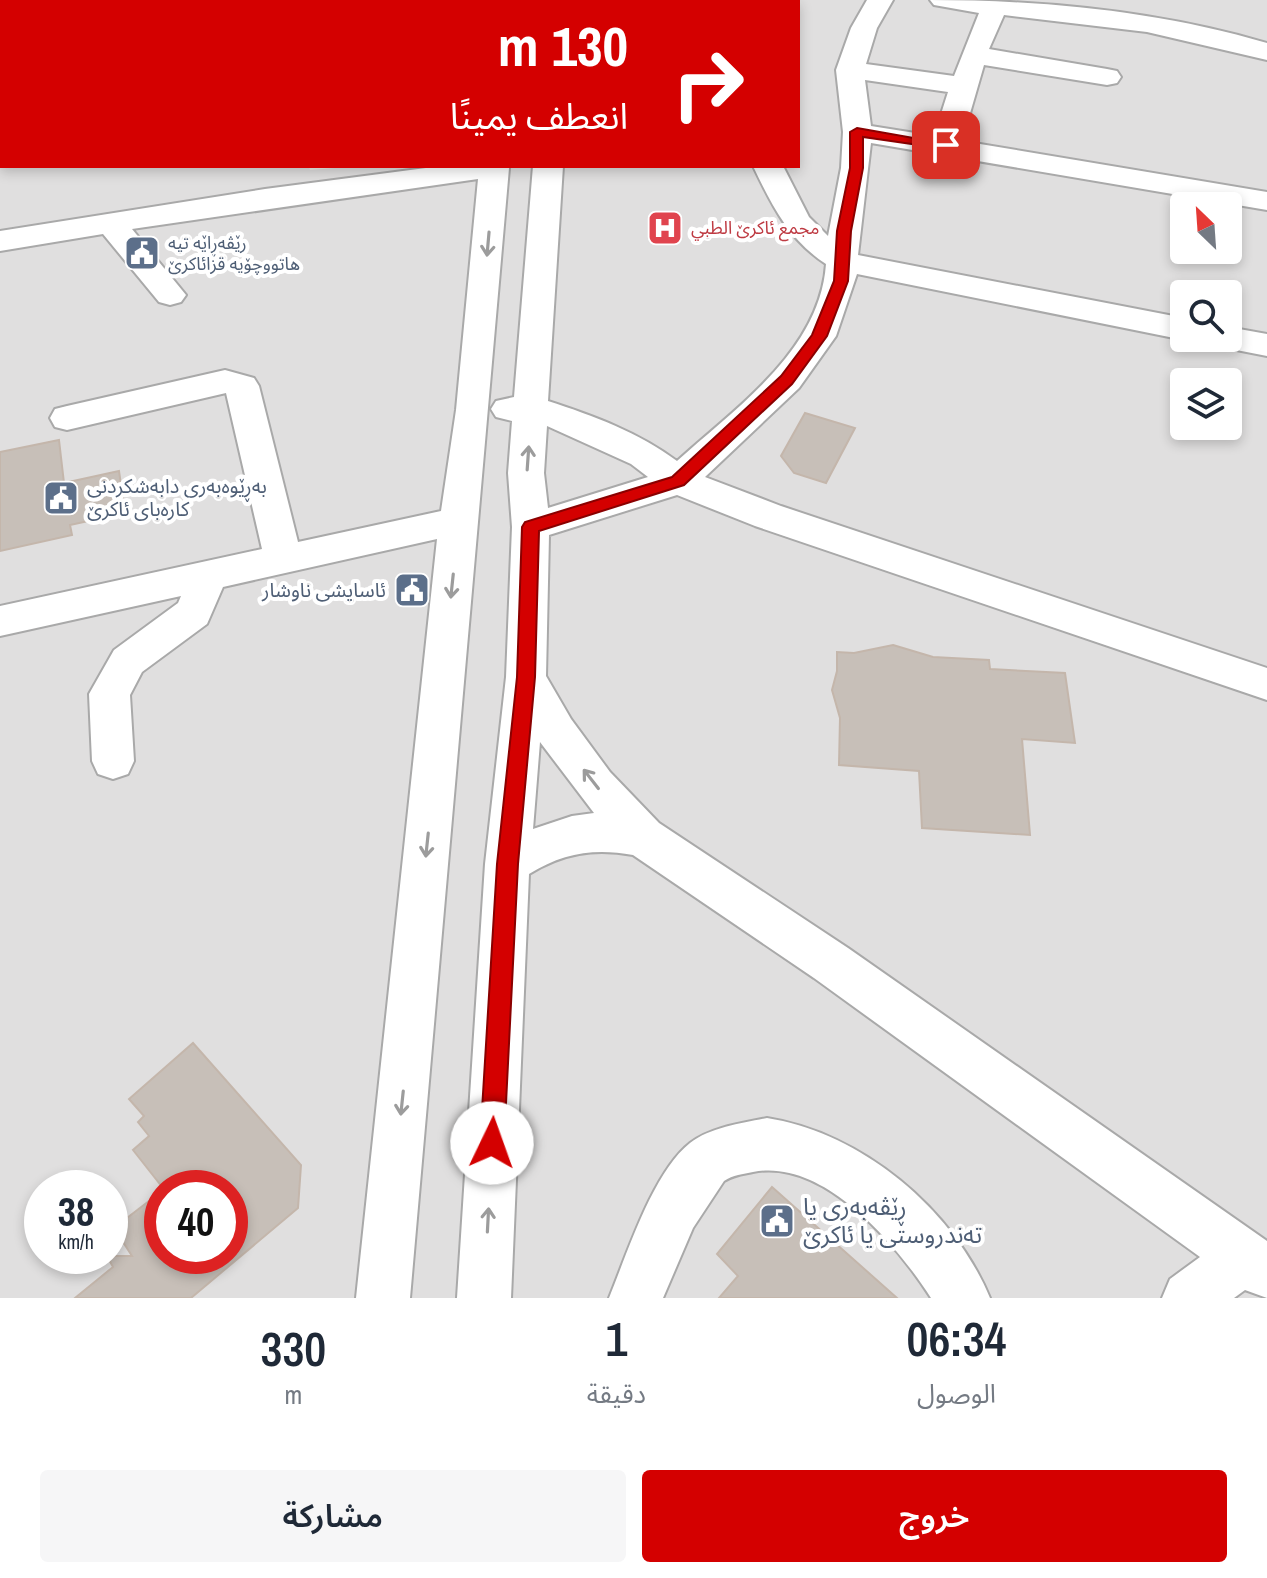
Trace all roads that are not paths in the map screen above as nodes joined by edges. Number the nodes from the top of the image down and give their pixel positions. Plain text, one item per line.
1 (880, 0) edge
2 (943, 0) edge
3 (994, 8) junction
4 (1267, 52) edge
5 (974, 55) junction
6 (850, 70) junction
7 (1107, 77) dead end
8 (964, 86) junction
9 (857, 132) junction
10 (946, 145) junction
11 (263, 168) edge
12 (487, 168) edge
13 (494, 168) edge
14 (548, 168) edge
15 (769, 168) edge
16 (265, 198) junction
17 (1267, 201) edge
18 (111, 223) junction
19 (0, 241) edge
20 (844, 262) junction
21 (170, 295) dead end
22 (1170, 326) edge
23 (1242, 341) edge
24 (1267, 345) edge
25 (532, 408) junction
26 (473, 410) junction
27 (67, 418) dead end
28 (678, 481) junction
29 (458, 521) junction
30 (531, 527) junction
31 (283, 559) junction
32 (209, 575) junction
33 (0, 621) edge
34 (526, 677) junction
35 (1267, 684) edge
36 (113, 761) dead end
37 (643, 837) junction
38 (507, 864) junction
39 (1255, 1265) edge
40 (383, 1298) edge
41 (484, 1298) edge
42 (636, 1298) edge
43 (963, 1298) edge
44 (1189, 1298) edge

1 - 6 street
2 - 3 street
3 - 4 street
3 - 5 street
5 - 7 street
5 - 8 street
6 - 8 street
6 - 9 street
8 - 10 street
9 - 10 street
9 - 20 street
10 - 17 street
11 - 16 street
12 - 16 street
13 -> 26 street
14 - 25 street
15 - 20 street
16 - 18 street
18 - 19 street
18 - 21 street
20 - 22 street
20 - 28 street
23 - 24 street
25 - 26 street
25 - 28 street
30 -> 25 street
26 - 29 street
27 - 31 street
28 - 30 street
28 - 35 street
29 - 31 street
29 -> 40 street
30 - 34 street
31 - 32 street
32 - 33 street
32 - 36 street
37 -> 34 street
34 - 38 street
37 - 38 street
37 - 39 street
41 -> 38 street
39 - 44 street
42 - 43 street

